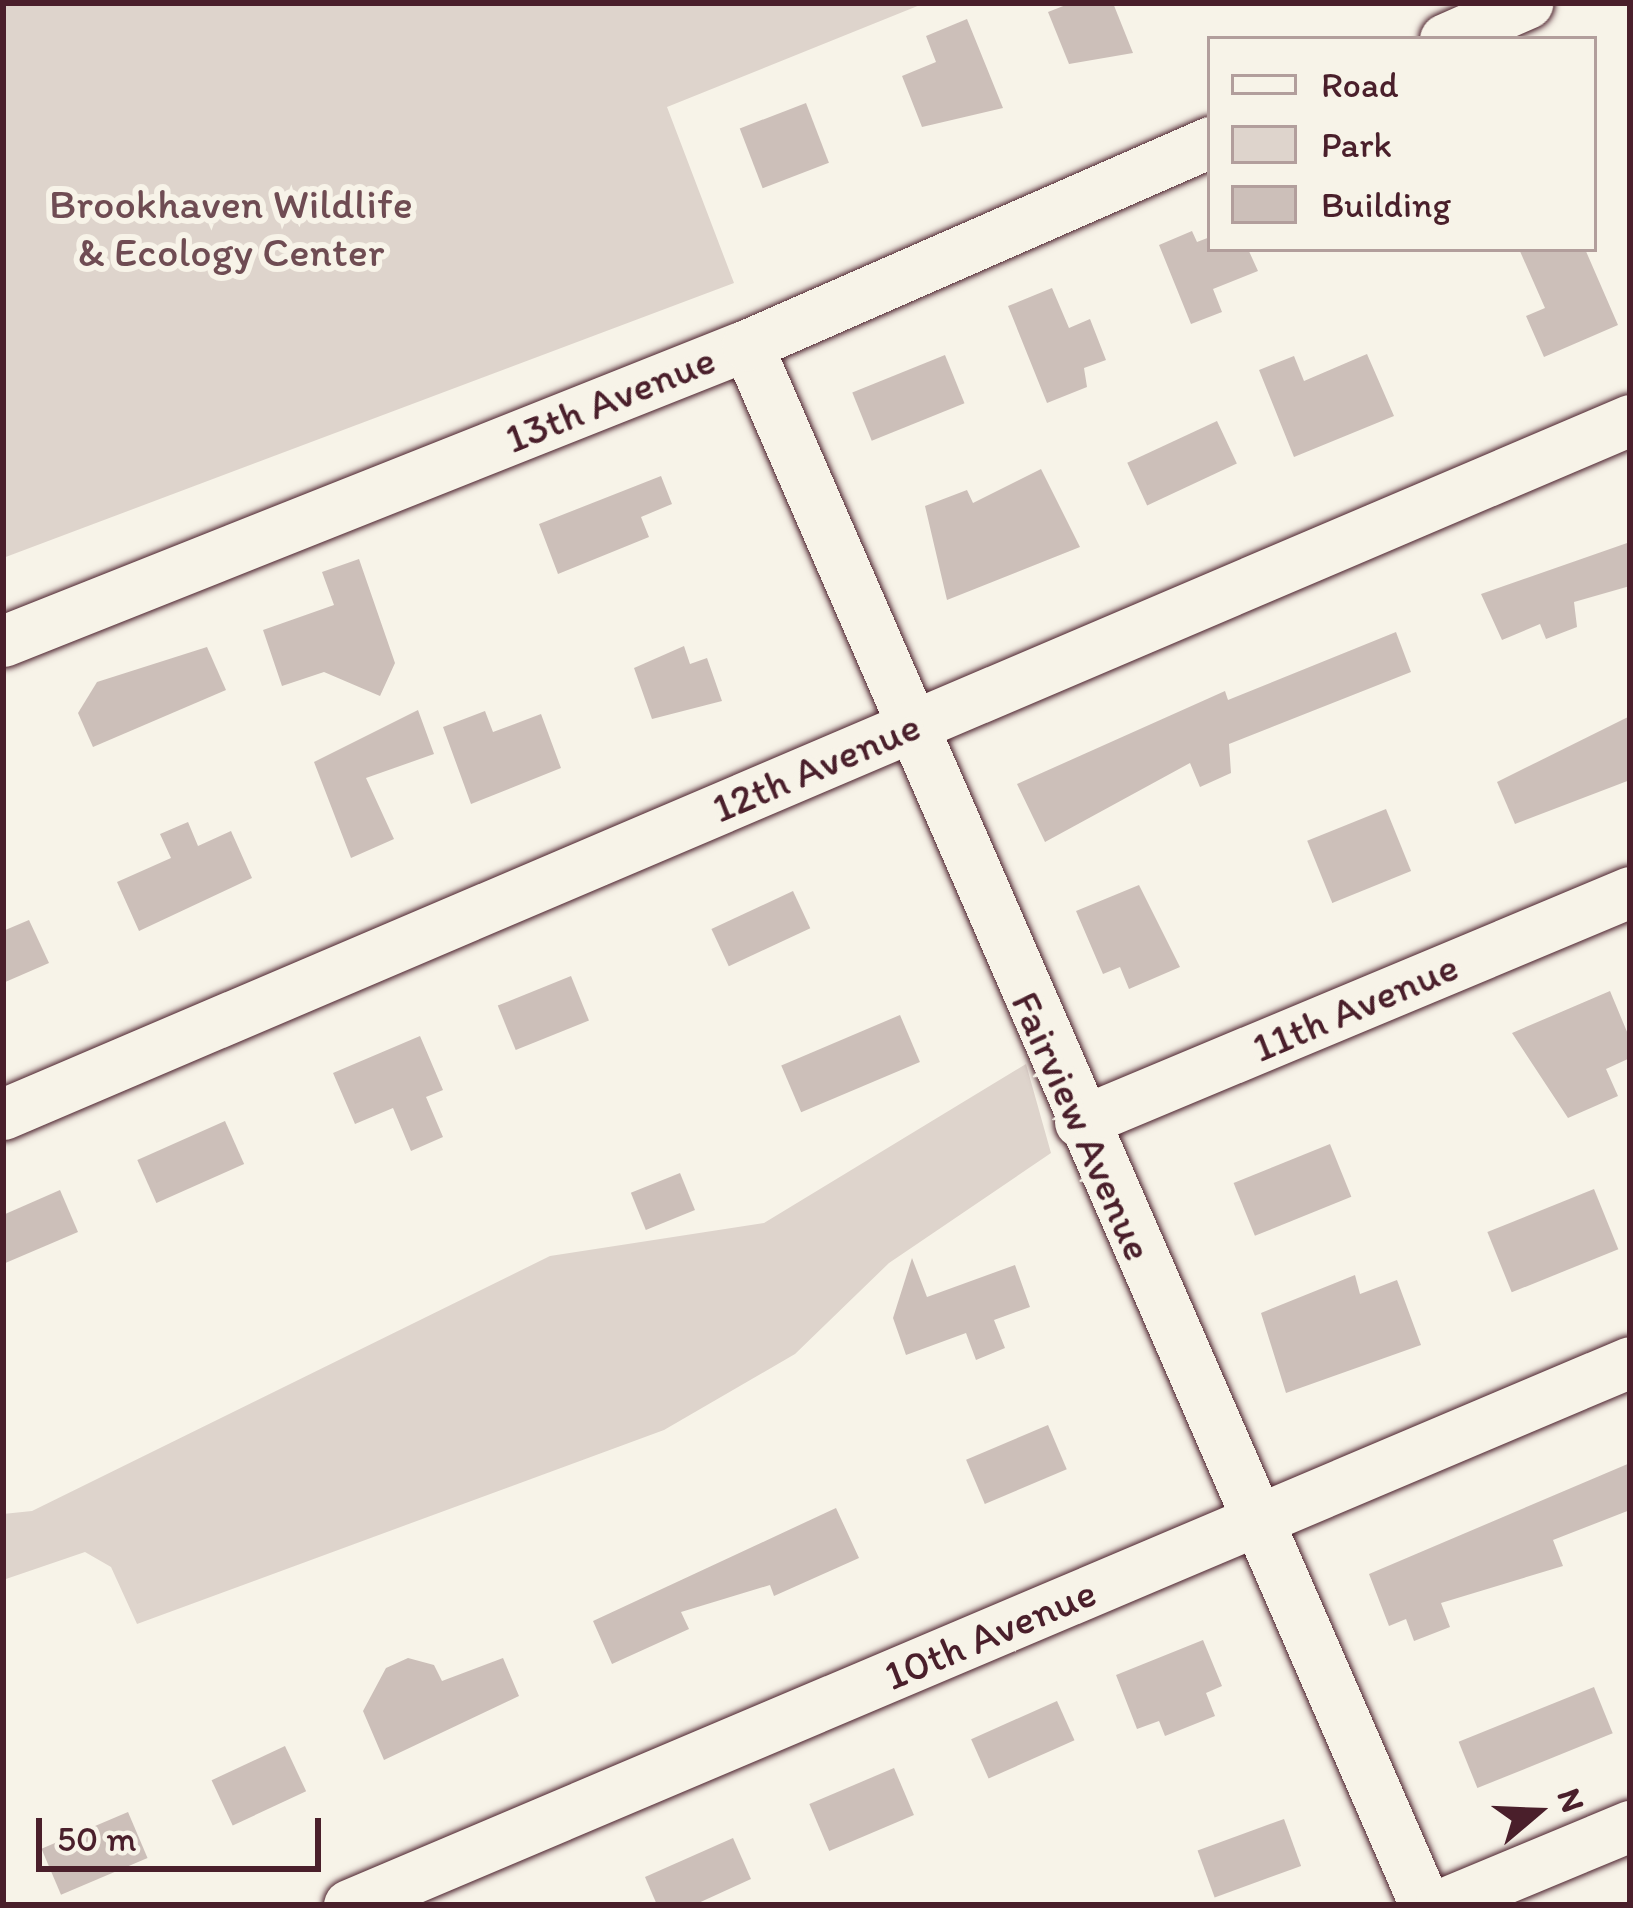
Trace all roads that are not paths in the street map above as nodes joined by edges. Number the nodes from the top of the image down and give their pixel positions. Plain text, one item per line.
1 (1527, 3) edge
2 (1452, 36) edge
3 (1207, 143) edge
4 (747, 345) junction
5 (1630, 421) edge
6 (3, 641) edge
7 (905, 729) junction
8 (1630, 892) edge
9 (3, 1114) edge
10 (1080, 1122) junction
11 (1630, 1362) edge
12 (1257, 1519) junction
13 (1630, 1826) edge
14 (349, 1905) edge
15 (1425, 1905) edge
16 (1440, 1905) edge

1 - 2 street
3 - 4 street, 13th Avenue
4 - 6 street, 13th Avenue
4 - 7 street, Fairview Avenue
5 - 7 street, 12th Avenue
7 - 9 street, 12th Avenue
7 - 10 street, Fairview Avenue
8 - 10 street, 11th Avenue
10 - 12 street, Fairview Avenue
11 - 12 street, 10th Avenue
12 - 14 street, 10th Avenue
12 - 15 street, Fairview Avenue
13 - 16 street

